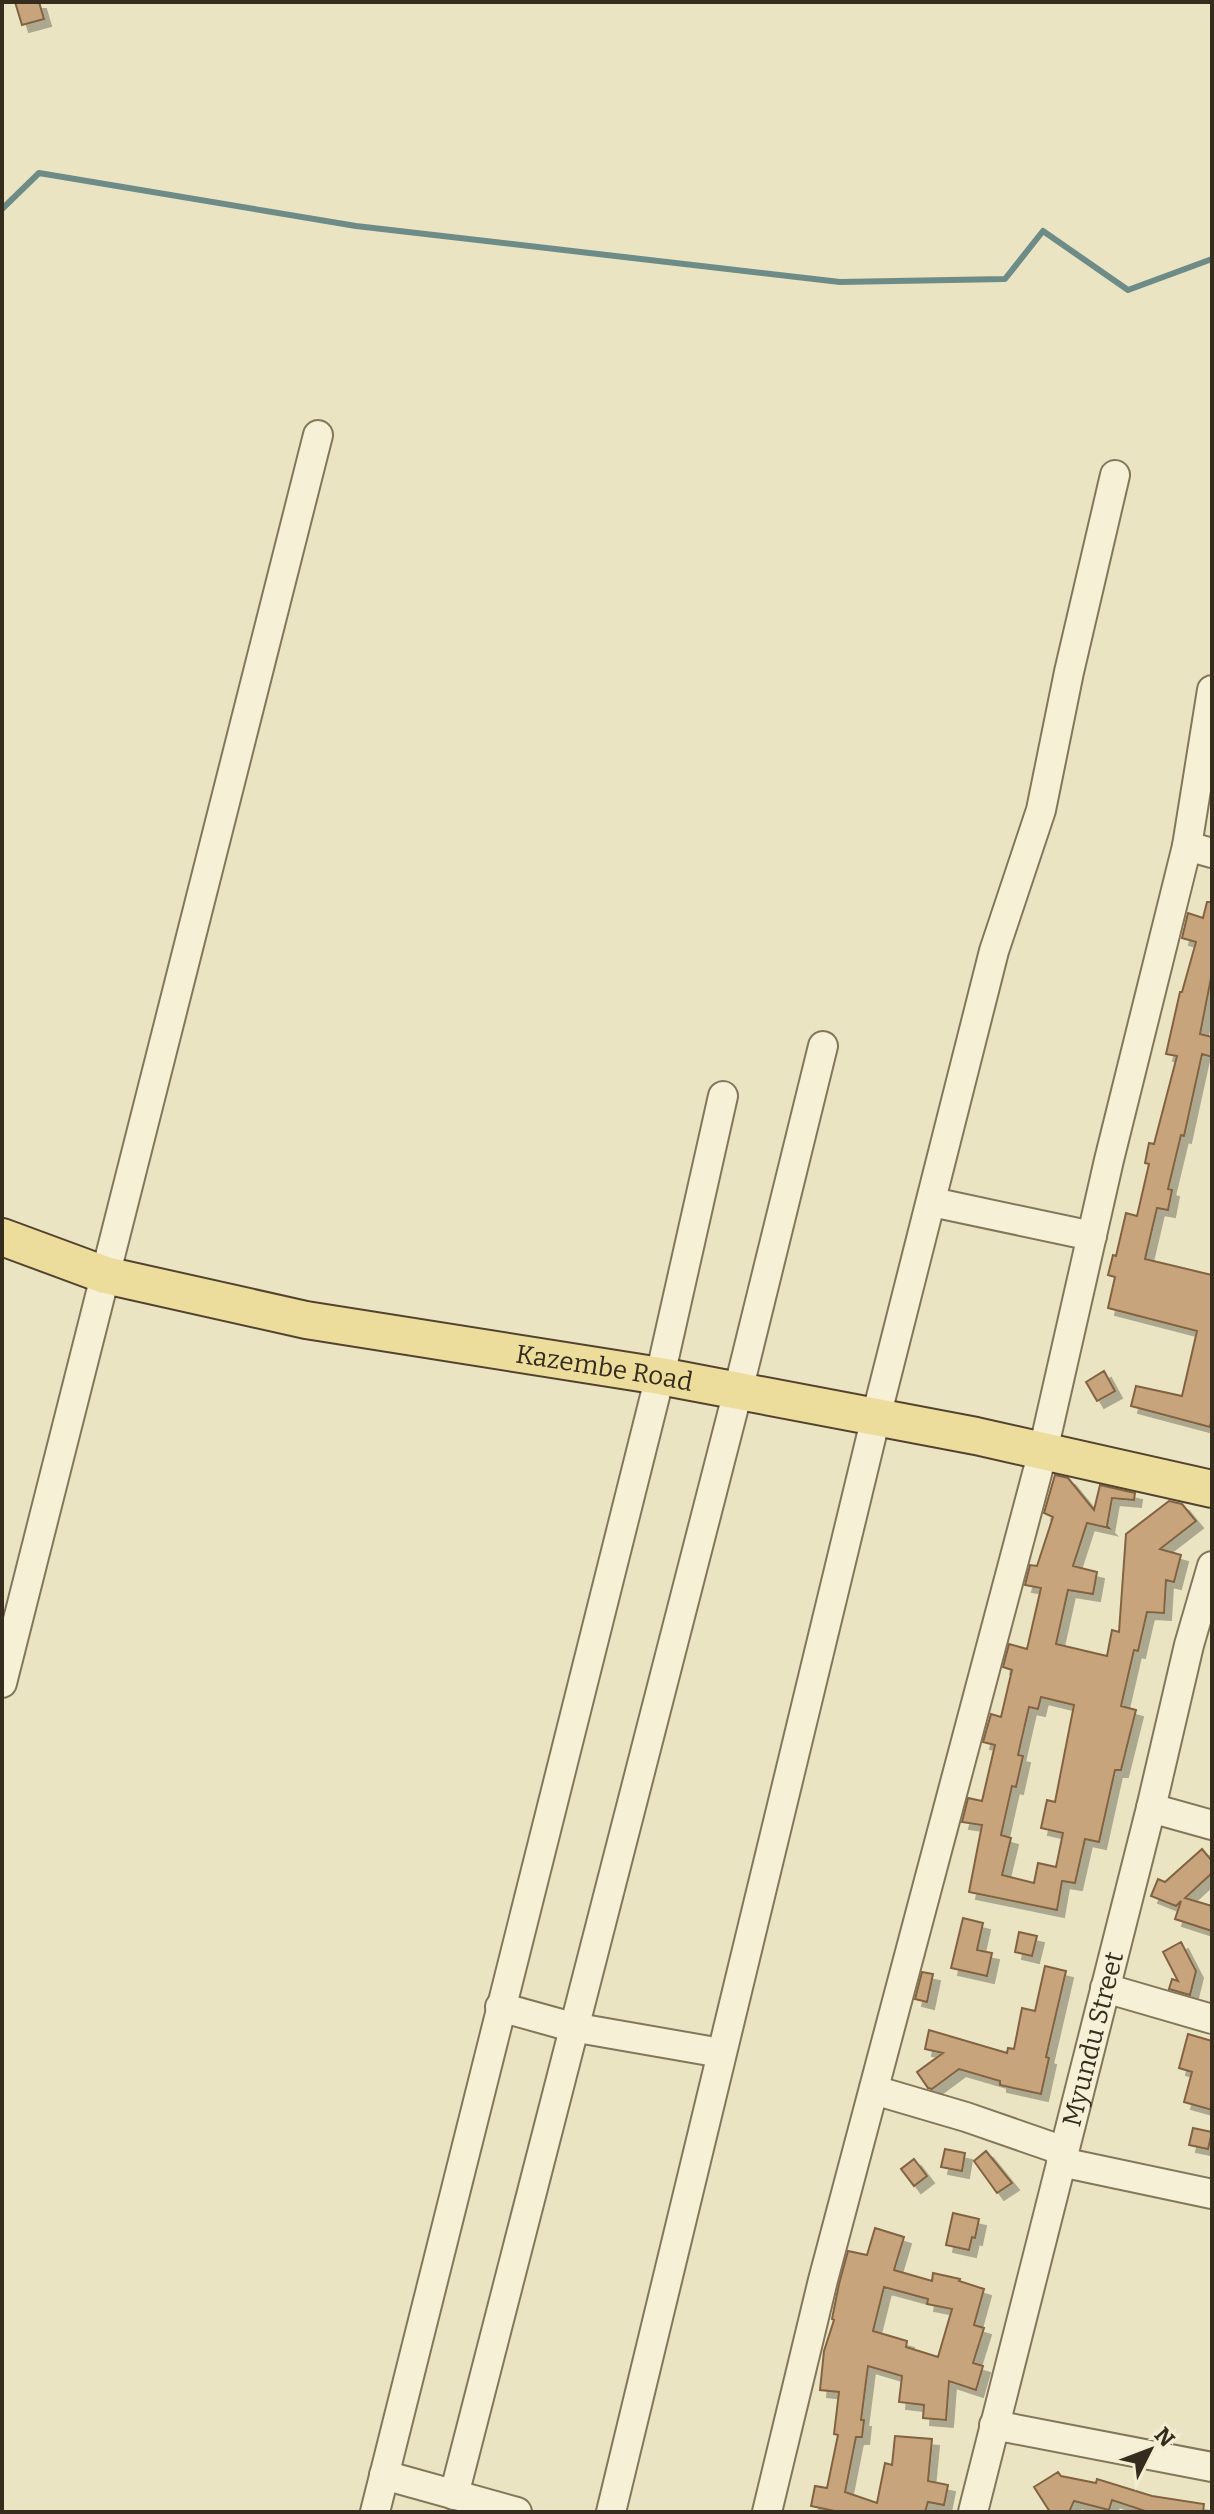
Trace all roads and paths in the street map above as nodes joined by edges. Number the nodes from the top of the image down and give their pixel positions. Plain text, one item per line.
1 (318, 435) dead end
2 (1115, 475) dead end
3 (1212, 690) edge
4 (1200, 850) edge
5 (823, 1046) dead end
6 (723, 1096) dead end
7 (932, 1202) junction
8 (1092, 1236) junction
9 (2, 1237) edge
10 (105, 1275) junction
11 (660, 1376) junction
12 (738, 1391) junction
13 (876, 1417) junction
14 (1043, 1451) junction
15 (1212, 1489) edge
16 (1212, 1566) edge
17 (1201, 1647) edge
18 (2, 1683) edge
19 (1151, 1808) junction
20 (1212, 1825) edge
21 (1105, 1988) junction
22 (500, 2007) junction
23 (1212, 2019) edge
24 (572, 2027) junction
25 (721, 2053) junction
26 (874, 2090) junction
27 (1063, 2157) junction
28 (1212, 2194) edge
29 (994, 2425) junction
30 (1212, 2467) edge
31 (384, 2475) junction
32 (454, 2495) junction
33 (375, 2512) edge
34 (517, 2512) edge
35 (611, 2512) edge
36 (767, 2512) edge
37 (973, 2512) edge

1 - 10 street
2 - 7 street
3 - 4 street
4 - 8 street
5 - 12 street
6 - 11 street
7 - 8 street
7 - 13 street
8 - 14 street
9 - 10 main road, Kazembe Road
10 - 11 main road, Kazembe Road
10 - 18 street
11 - 12 main road, Kazembe Road
11 - 22 street
12 - 13 main road, Kazembe Road
12 - 24 street
13 - 14 main road, Kazembe Road
13 - 25 street
14 - 15 main road, Kazembe Road
14 - 26 street
16 - 17 street, Myundu Street
17 - 19 street, Myundu Street
19 - 20 street
19 - 21 street, Myundu Street
21 - 23 street
21 - 27 street, Myundu Street
22 - 24 street
22 - 31 street
24 - 25 street
24 - 32 street
25 - 35 street
26 - 27 street
26 - 36 street
27 - 28 street
27 - 29 street, Myundu Street
29 - 30 street
29 - 37 street, Myundu Street
31 - 32 street
31 - 33 street
32 - 34 street

